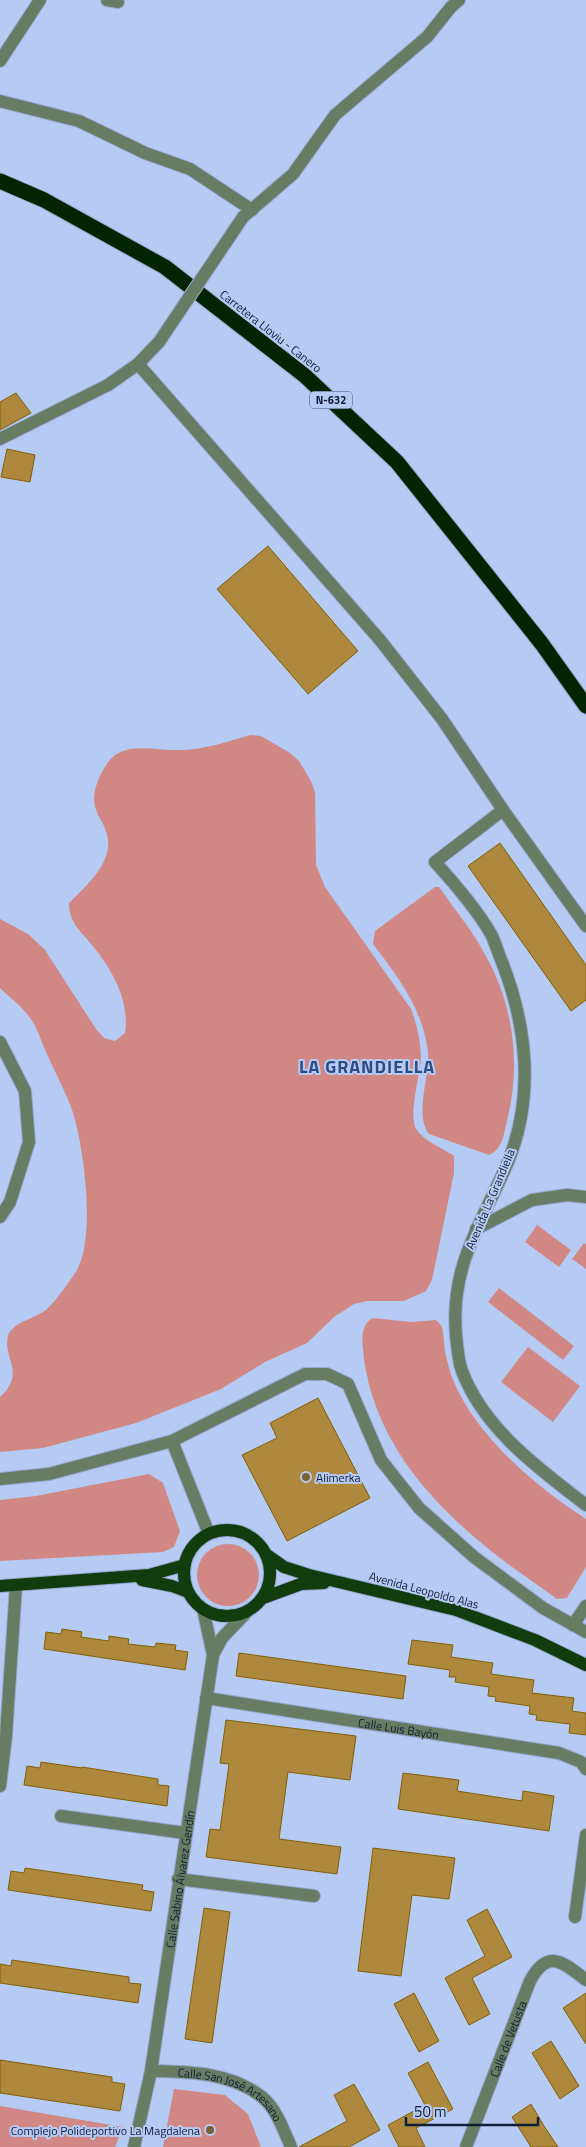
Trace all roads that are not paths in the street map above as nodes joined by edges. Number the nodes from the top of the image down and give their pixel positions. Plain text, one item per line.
1 (40, 0) edge
2 (459, 0) edge
3 (0, 61) edge
4 (0, 101) edge
5 (0, 181) edge
6 (247, 214) junction
7 (138, 364) junction
8 (0, 439) edge
9 (586, 706) edge
10 (503, 810) junction
11 (586, 926) edge
12 (0, 1042) edge
13 (586, 1197) edge
14 (0, 1217) edge
15 (476, 1229) junction
16 (172, 1441) junction
17 (0, 1479) edge
18 (586, 1505) edge
19 (209, 1534) junction
20 (267, 1555) junction
21 (184, 1565) junction
22 (117, 1578) junction
23 (336, 1582) junction
24 (0, 1586) edge
25 (16, 1586) junction
26 (188, 1592) junction
27 (263, 1598) junction
28 (586, 1606) edge
29 (202, 1609) junction
30 (246, 1613) junction
31 (573, 1625) junction
32 (586, 1632) edge
33 (213, 1655) junction
34 (586, 1665) edge
35 (206, 1698) junction
36 (586, 1769) edge
37 (0, 1786) edge
38 (61, 1816) dead end
39 (185, 1833) junction
40 (586, 1835) edge
41 (178, 1879) junction
42 (314, 1896) dead end
43 (576, 1917) dead end
44 (586, 1980) edge
45 (151, 2071) junction
46 (134, 2147) edge
47 (290, 2147) edge
48 (466, 2147) edge

1 - 3 street
2 - 6 street
4 - 6 street
5 - 9 highway, Carretera Lloviu - Canero / N-632
6 - 7 street, bridge
7 - 8 street
7 - 10 street
10 - 11 street
10 - 15 street, Avenida La Grandiella
12 - 14 street
13 - 15 street
15 - 18 street, Avenida La Grandiella
16 - 17 street
16 - 19 street
16 - 31 street
19 - 20 main road
19 - 21 main road
20 - 23 main road, Avenida Leopoldo Alas
20 - 27 main road
21 - 22 main road
21 - 26 main road
22 - 25 main road
22 - 26 main road
23 - 27 main road, Avenida Leopoldo Alas
23 - 34 main road, Avenida Leopoldo Alas
24 - 25 main road
25 - 37 street
26 - 29 main road
27 - 30 main road
28 - 31 street
29 - 30 main road
29 - 33 street, Calle Sabino Álvarez Gendín
30 - 33 street
31 - 32 street
33 - 35 street, Calle Sabino Álvarez Gendín
35 - 36 street, Calle Luis Bayón
35 - 39 street, Calle Sabino Álvarez Gendín
38 - 39 street
39 - 41 street, Calle Sabino Álvarez Gendín
40 - 43 street
41 - 42 street
41 - 45 street, Calle Sabino Álvarez Gendín
44 - 48 street, Calle de Vetusta
45 - 46 street, Calle Sabino Álvarez Gendín
45 - 47 street, Calle San José Artesano

